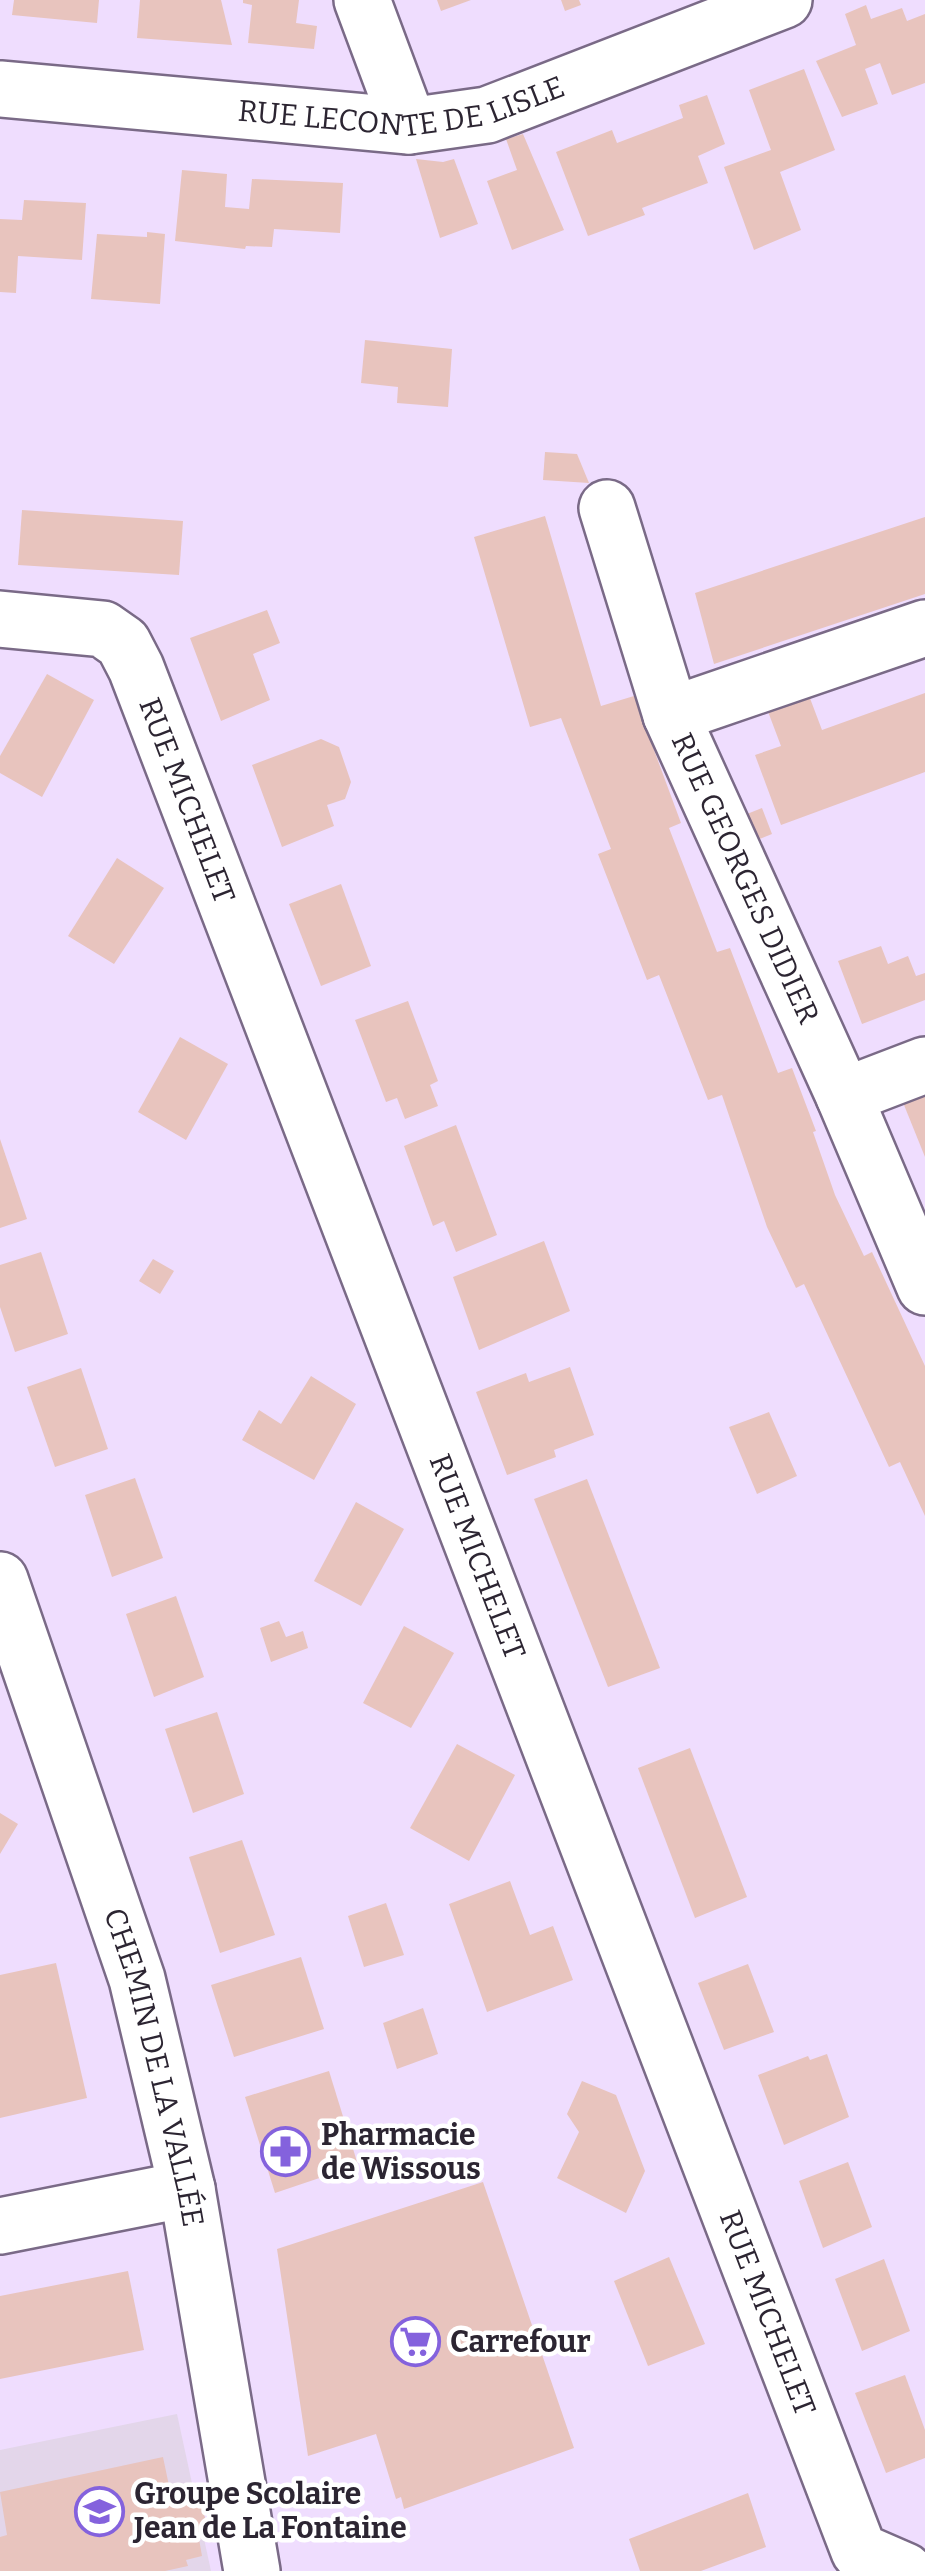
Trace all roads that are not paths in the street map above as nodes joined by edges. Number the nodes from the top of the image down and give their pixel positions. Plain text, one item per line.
1 (362, 0) edge
2 (784, 0) edge
3 (0, 89) edge
4 (409, 126) junction
5 (607, 508) dead end
6 (0, 619) edge
7 (925, 628) edge
8 (671, 715) junction
9 (925, 1065) edge
10 (844, 1096) junction
11 (925, 1287) edge
12 (0, 1580) edge
13 (187, 2189) junction
14 (0, 2226) edge
15 (904, 2563) edge
16 (252, 2571) edge

1 - 4 street
2 - 4 street, RUE LECONTE DE LISLE
3 - 4 street, RUE LECONTE DE LISLE
5 - 8 street
6 - 15 street, RUE MICHELET
7 - 8 street, RUE GEORGES DIDIER
8 - 10 street, RUE GEORGES DIDIER
9 - 10 street
10 - 11 street, RUE GEORGES DIDIER
12 - 13 street, CHEMIN DE LA VALLÉE
13 - 14 street
13 - 16 street, CHEMIN DE LA VALLÉE

